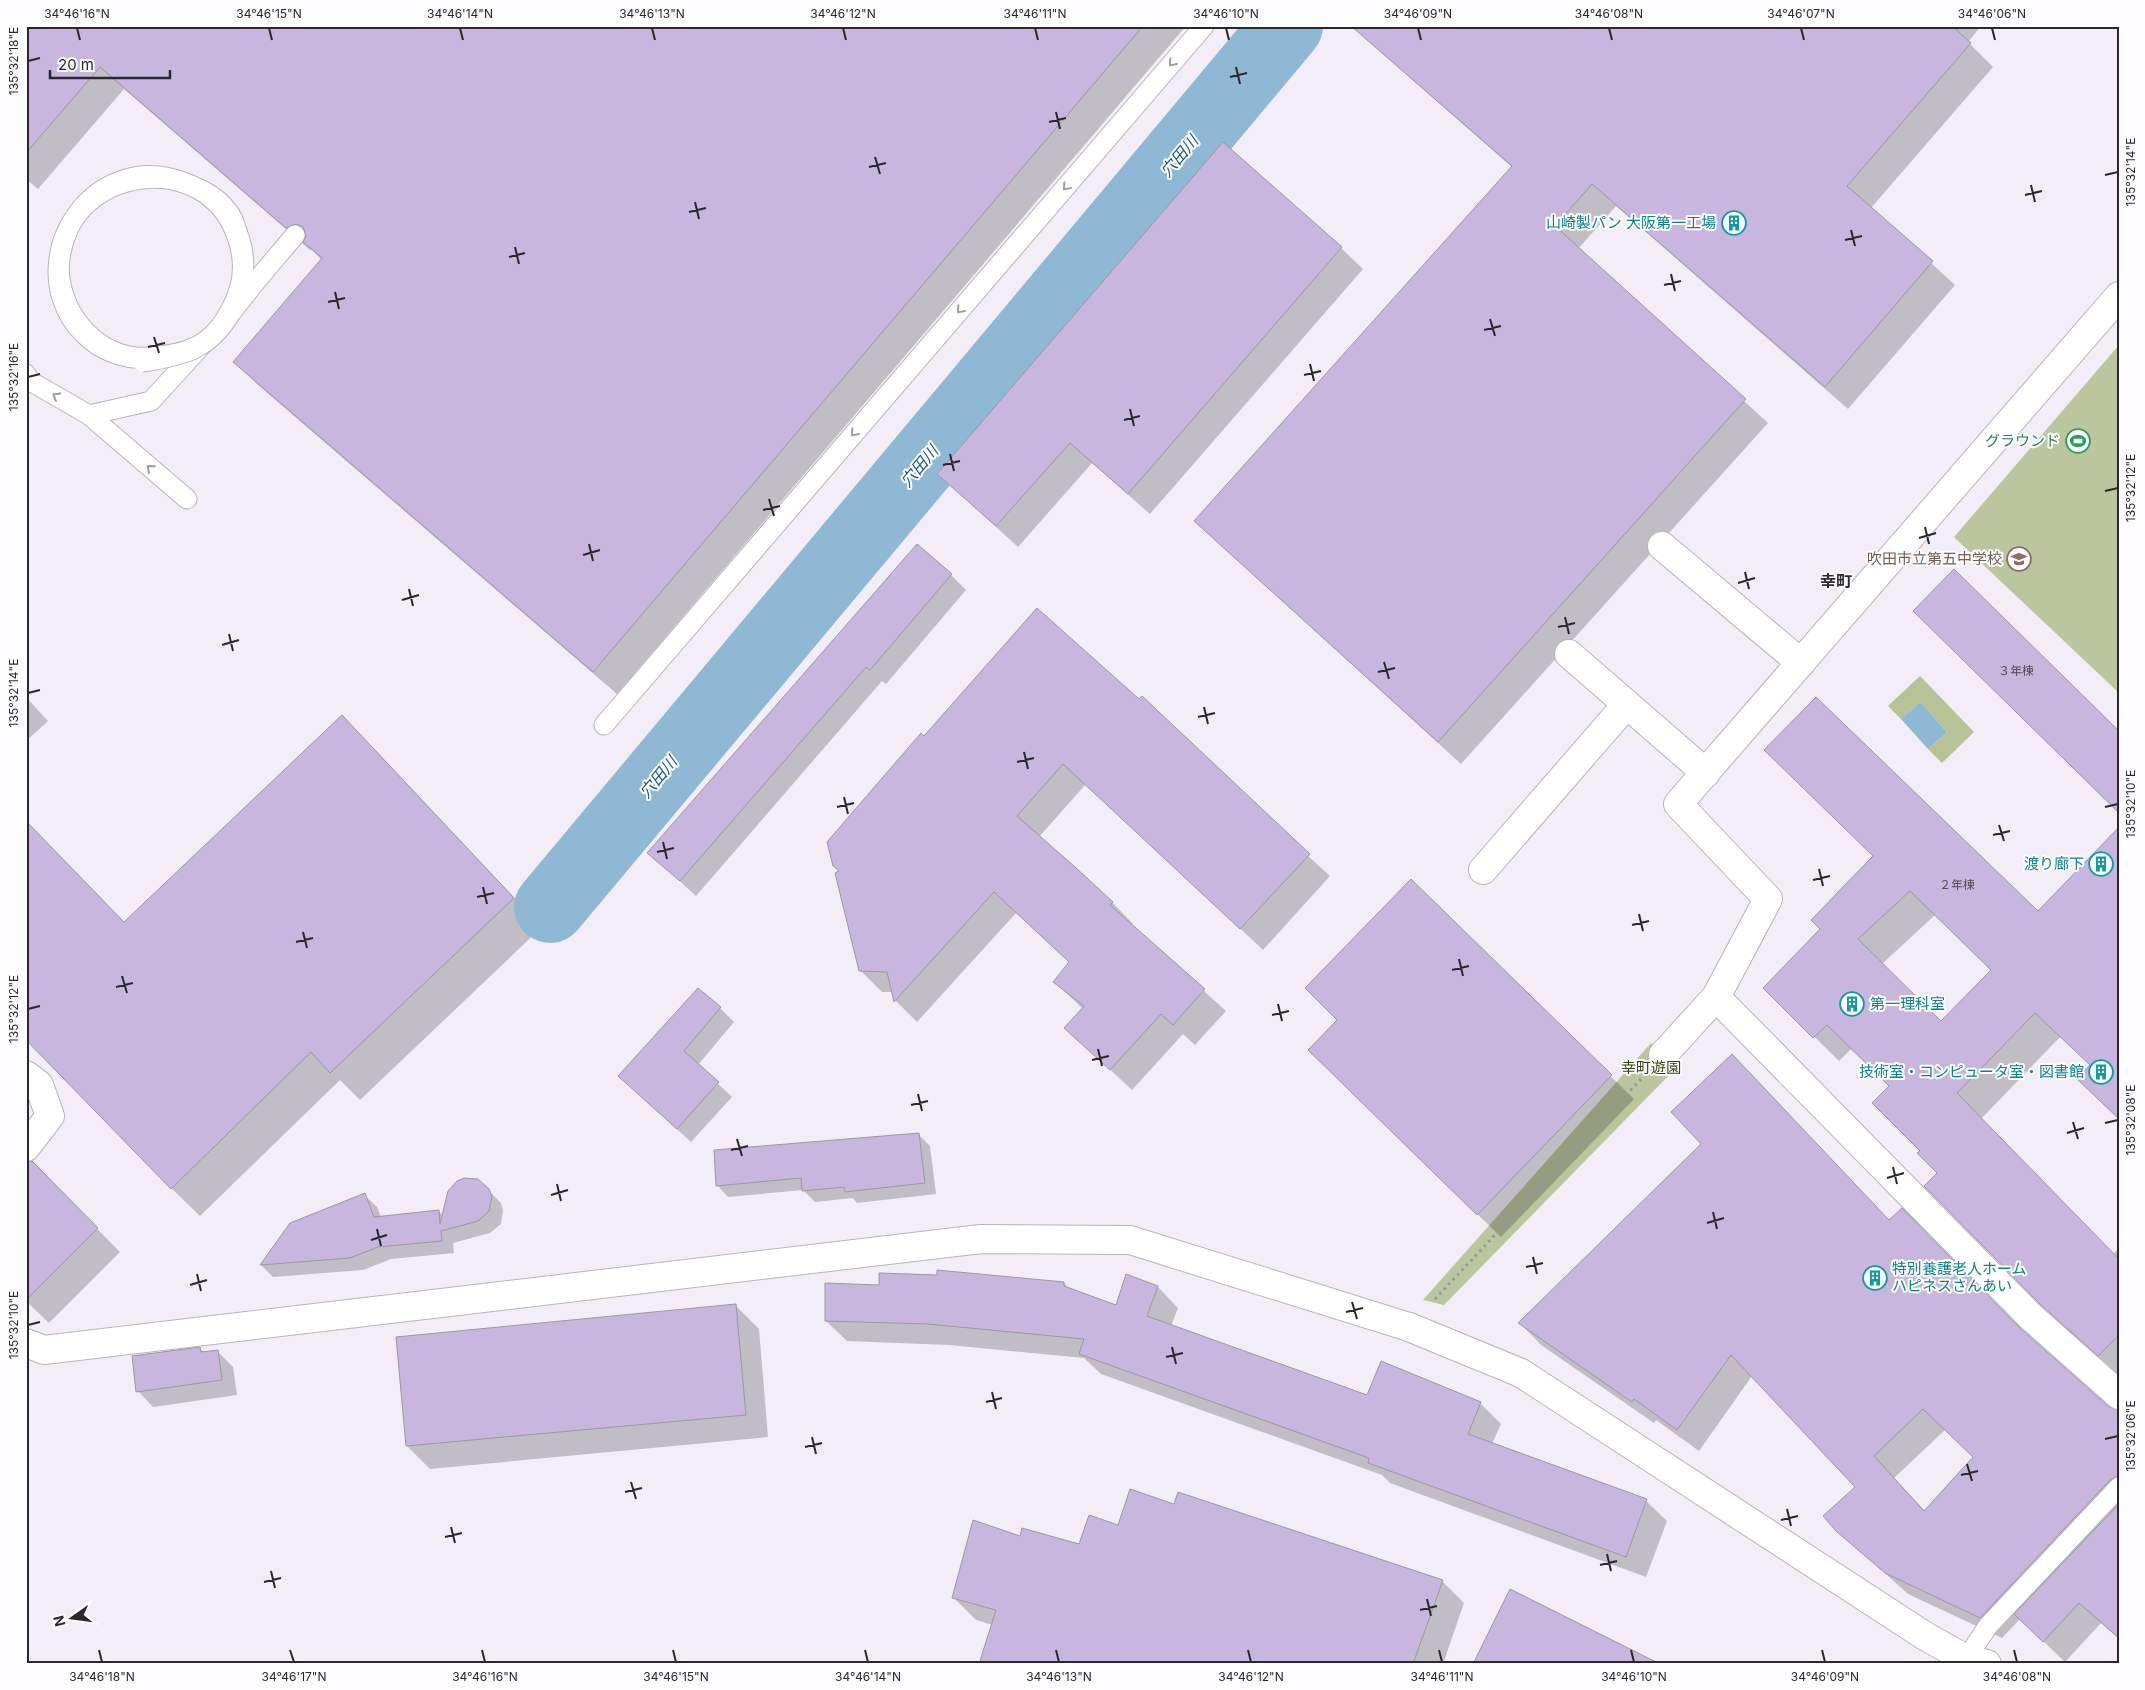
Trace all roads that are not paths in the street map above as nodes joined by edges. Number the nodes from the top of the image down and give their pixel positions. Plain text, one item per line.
1 (1204, 26) edge
2 (295, 235) dead end
3 (2119, 296) edge
4 (26, 374) edge
5 (89, 415) junction
6 (187, 499) dead end
7 (1662, 546) dead end
8 (1569, 654) dead end
9 (1801, 663) junction
10 (1627, 704) junction
11 (604, 725) dead end
12 (1706, 772) junction
13 (1483, 870) dead end
14 (1716, 997) junction
15 (1663, 1055) road end
16 (26, 1075) edge
17 (26, 1146) edge
18 (32, 1349) edge
19 (2119, 1395) edge
20 (2119, 1487) edge
21 (1977, 1662) edge

1 -> 11 lane
2 - 5 lane, bridge
3 - 9 street
5 -> 4 lane
6 -> 5 lane
7 - 9 street
8 - 10 street
9 - 12 street
10 - 12 street
10 - 13 street
12 - 14 street
14 - 15 street
14 - 19 street
16 - 17 street
18 - 21 street
20 - 21 lane

